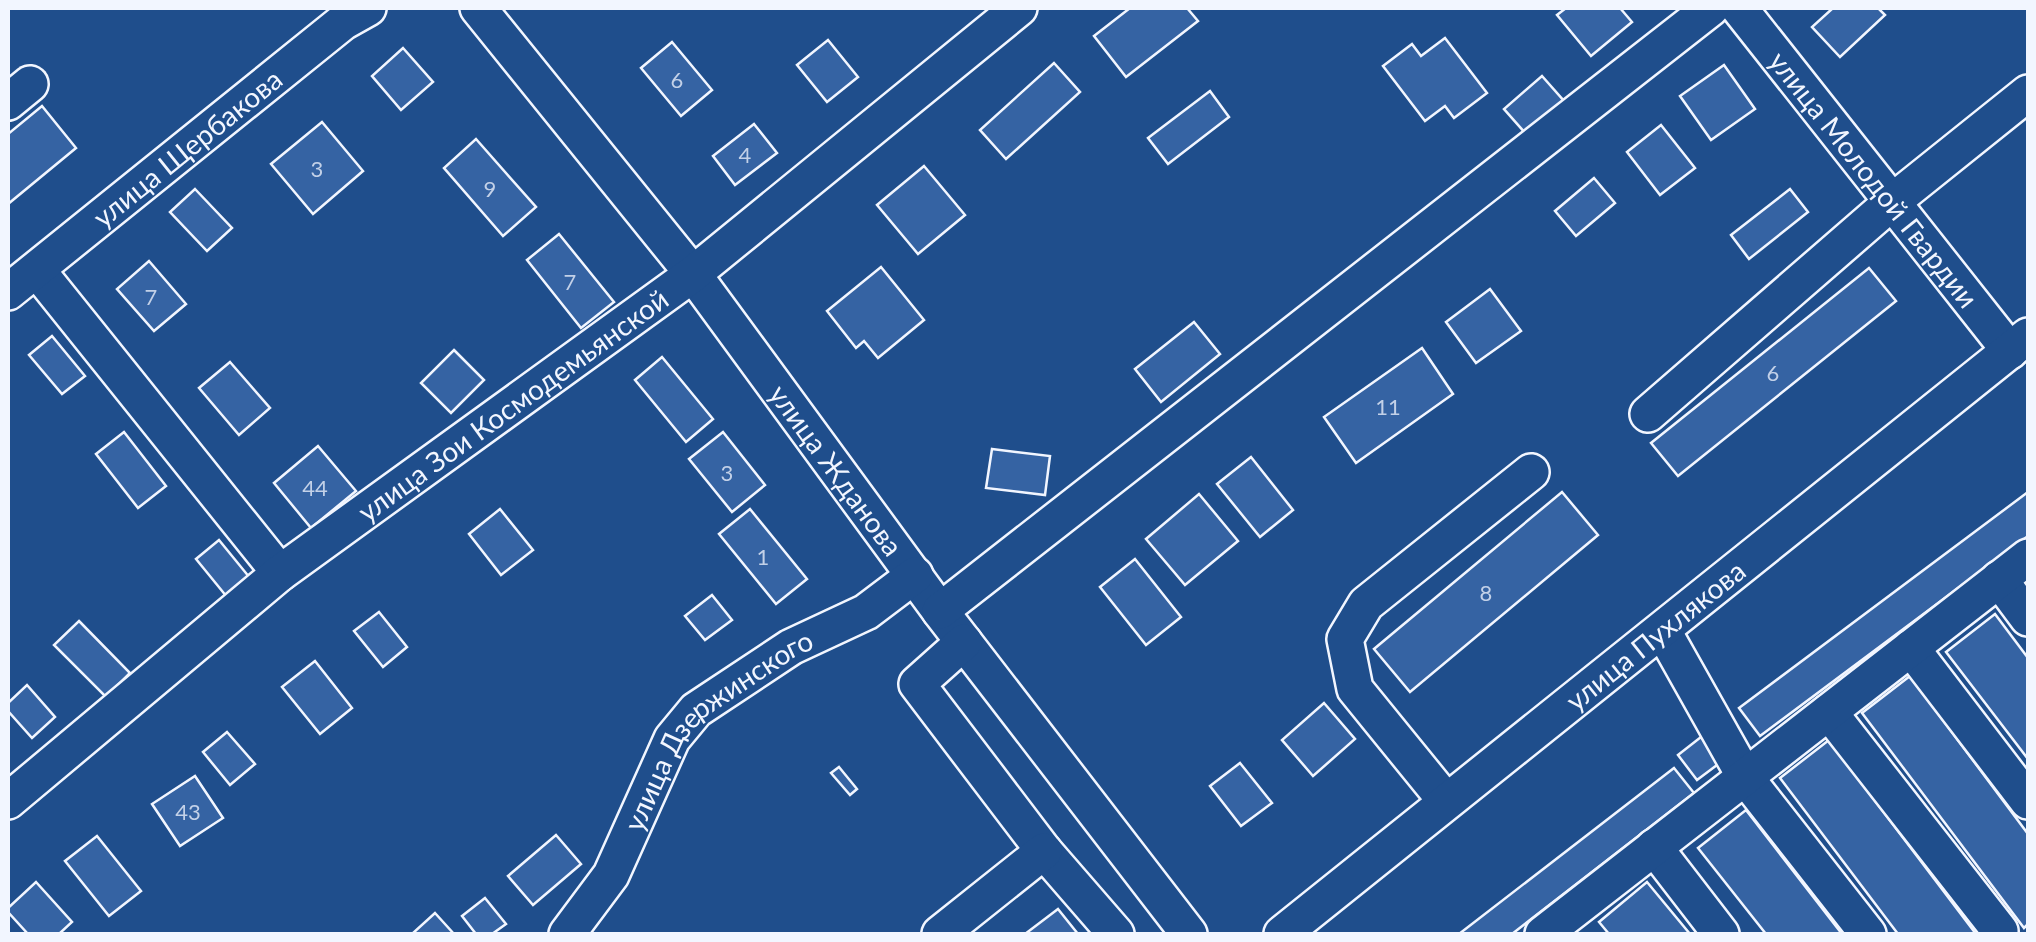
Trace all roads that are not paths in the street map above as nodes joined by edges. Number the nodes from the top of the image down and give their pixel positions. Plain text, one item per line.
1 (368, 8) edge
2 (478, 8) edge
3 (1019, 8) edge
4 (1711, 8) edge
5 (1739, 8) edge
6 (2028, 93) edge
7 (1892, 202) junction
8 (37, 270) junction
9 (693, 274) junction
10 (8, 292) edge
11 (2019, 343) edge
12 (1648, 414) dead end
13 (1531, 472) dead end
14 (2028, 557) edge
15 (280, 573) junction
16 (915, 575) junction
17 (1999, 580) junction
18 (940, 610) junction
19 (2028, 618) edge
20 (1663, 632) junction
21 (964, 642) junction
22 (1911, 648) junction
23 (1829, 712) junction
24 (1745, 777) junction
25 (2028, 800) edge
26 (8, 801) edge
27 (1446, 802) junction
28 (1654, 848) junction
29 (1044, 851) junction
30 (1558, 930) edge
31 (2000, 931) dead end
32 (567, 934) edge
33 (940, 934) edge
34 (1116, 934) edge
35 (1189, 934) edge
36 (1282, 934) edge
37 (1721, 934) edge
38 (1868, 934) edge

1 - 8 street, улица Щербакова
2 - 9 street, улица Жданова
3 - 9 street, улица Зои Космодемьянской
4 - 18 street
5 - 7 street, улица Молодой Гвардии
6 - 7 street
7 - 11 street, улица Молодой Гвардии
7 - 12 street
8 - 10 street, улица Щербакова
8 - 15 street
9 - 15 street, улица Зои Космодемьянской
9 - 16 street, улица Жданова
11 - 20 street, улица Пухлякова
13 - 27 street
14 - 17 street
15 - 26 street, улица Зои Космодемьянской
16 - 18 street, улица Жданова
16 - 32 street, улица Дзержинского
17 - 19 street
17 - 22 street
18 - 21 street, улица Жданова
20 - 24 street
20 - 27 street, улица Пухлякова
21 - 29 street
21 - 35 street, улица Жданова
22 - 23 street
22 - 25 street
23 - 24 street
23 - 31 street
24 - 28 street
24 - 38 street
27 - 36 street, улица Пухлякова
28 - 30 street
28 - 37 street
29 - 33 street
29 - 34 street

